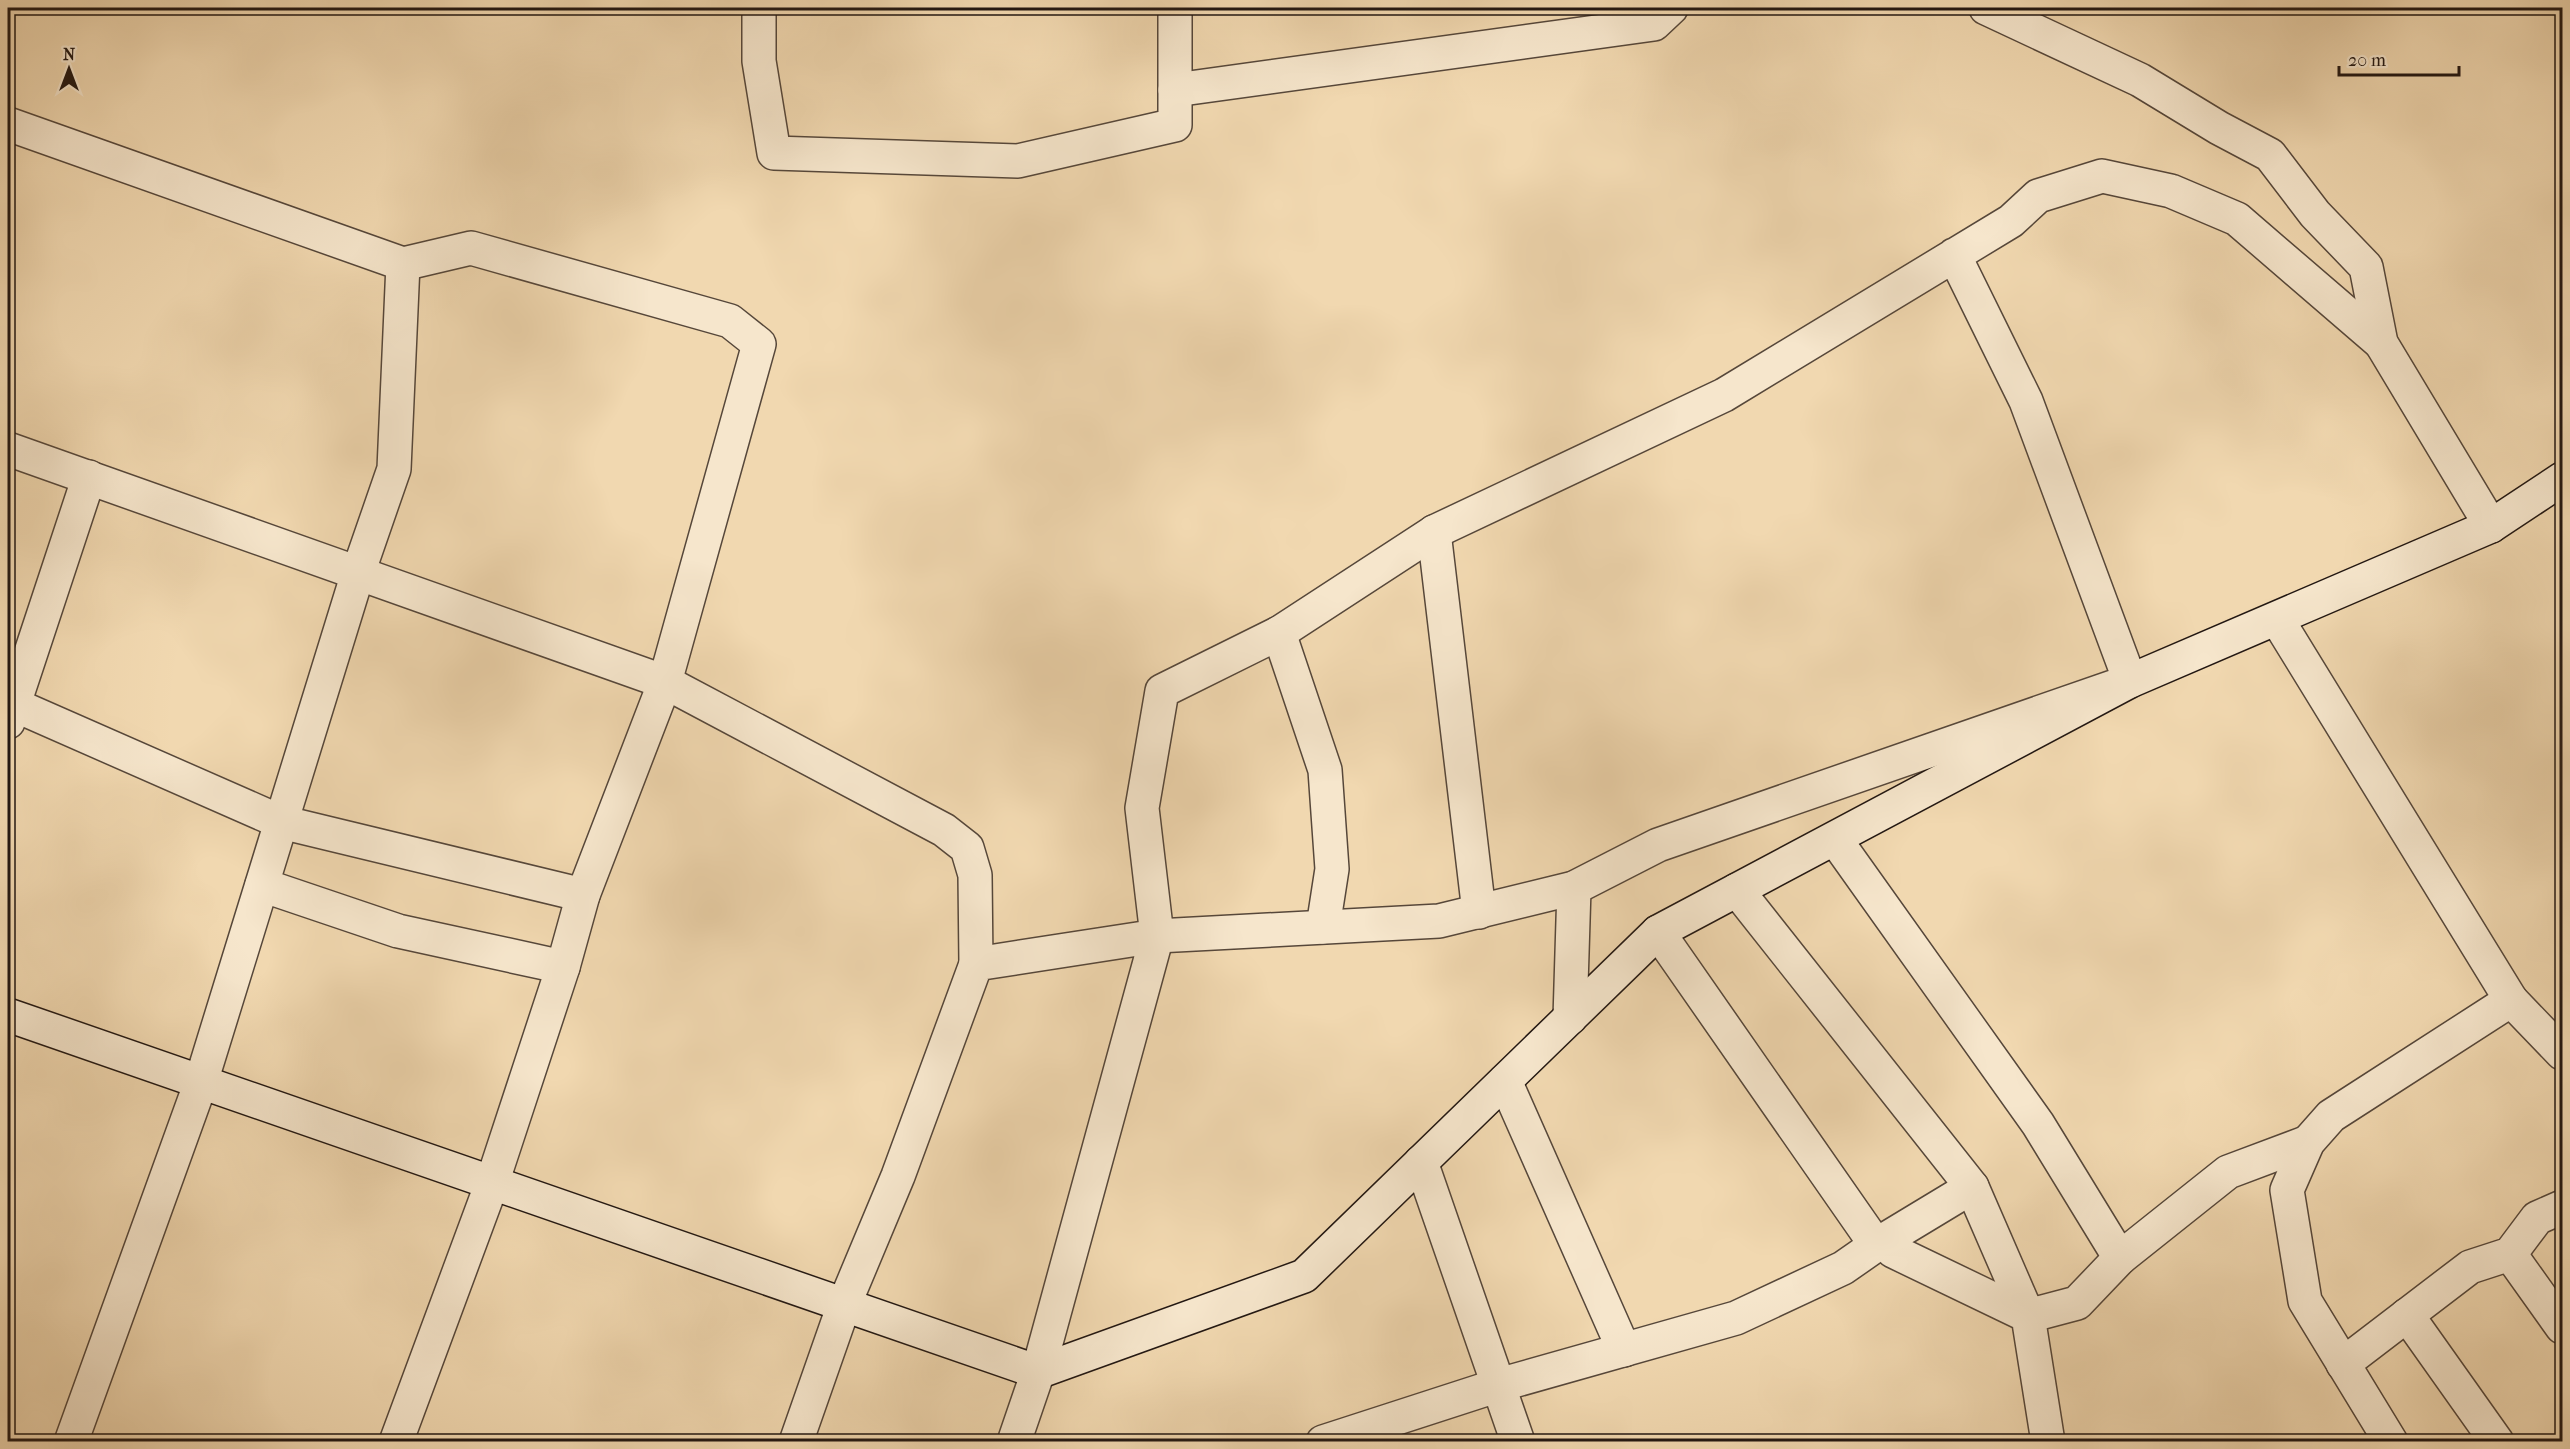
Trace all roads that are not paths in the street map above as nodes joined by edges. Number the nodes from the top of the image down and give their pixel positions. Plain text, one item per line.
1 (759, 8) edge
2 (1175, 8) edge
3 (1671, 8) edge
4 (1986, 8) edge
5 (1175, 90) junction
6 (8, 124) edge
7 (1954, 255) junction
8 (403, 264) junction
9 (2381, 343) junction
10 (8, 448) edge
11 (89, 477) junction
12 (2562, 479) edge
13 (2492, 526) junction
14 (1434, 532) junction
15 (358, 573) junction
16 (2277, 620) junction
17 (1279, 633) junction
18 (2130, 681) junction
19 (665, 682) junction
20 (9, 709) edge
21 (281, 822) junction
22 (1835, 839) junction
23 (262, 885) junction
24 (1574, 888) junction
25 (1737, 890) junction
26 (583, 895) junction
27 (1479, 912) junction
28 (1323, 927) junction
29 (1658, 932) junction
30 (1158, 936) junction
31 (976, 964) junction
32 (563, 967) junction
33 (2511, 1000) junction
34 (8, 1015) edge
35 (1570, 1018) junction
36 (2562, 1053) edge
37 (1505, 1081) junction
38 (201, 1082) junction
39 (2308, 1142) junction
40 (1421, 1162) junction
41 (492, 1183) junction
42 (1972, 1187) junction
43 (2562, 1207) edge
44 (1884, 1248) junction
45 (2510, 1254) junction
46 (2120, 1258) junction
47 (844, 1305) junction
48 (2407, 1315) junction
49 (2028, 1316) junction
50 (2562, 1327) edge
51 (1624, 1350) junction
52 (2343, 1364) junction
53 (1038, 1372) junction
54 (1499, 1385) junction
55 (70, 1442) edge
56 (396, 1442) edge
57 (796, 1442) edge
58 (1014, 1442) edge
59 (1323, 1442) edge
60 (1518, 1442) edge
61 (2048, 1442) edge
62 (2391, 1442) edge
63 (2497, 1442) edge

1 - 5 street
2 - 5 street
3 - 5 street
4 - 9 street
6 - 8 street
7 - 9 street
7 - 14 street
7 - 18 street
8 - 15 street
8 - 19 street
9 - 13 street
10 - 11 street
11 - 15 street
11 - 20 street
12 - 13 street
13 - 16 street
14 - 17 street
14 - 27 street
15 - 19 street
15 - 21 street
16 - 18 street
16 - 33 street
17 - 28 street
17 - 30 street
18 - 22 street
18 - 24 street
19 - 26 street
19 - 31 street
20 - 21 street
21 - 23 street
21 - 26 street
22 - 25 street
22 - 46 street
23 - 32 street
23 - 38 street
24 - 27 street
24 - 35 street
25 - 29 street
25 - 42 street
26 - 32 street
27 - 28 street
28 - 30 street
29 - 35 street
29 - 44 street
30 - 31 street
30 - 53 street
31 - 47 street
32 - 41 street
33 - 36 street
33 - 39 street
34 - 38 street
35 - 37 street
37 - 40 street
37 - 51 street
38 - 41 street
38 - 55 street
39 - 46 street
39 - 52 street
40 - 53 street
40 - 54 street
41 - 47 street
41 - 56 street
42 - 44 street
42 - 49 street
43 - 45 street
44 - 49 street
44 - 51 street
45 - 48 street
45 - 50 street
46 - 49 street
47 - 53 street
47 - 57 street
48 - 52 street
48 - 63 street
49 - 61 street
51 - 54 street
52 - 62 street
53 - 58 street
54 - 59 street
54 - 60 street

